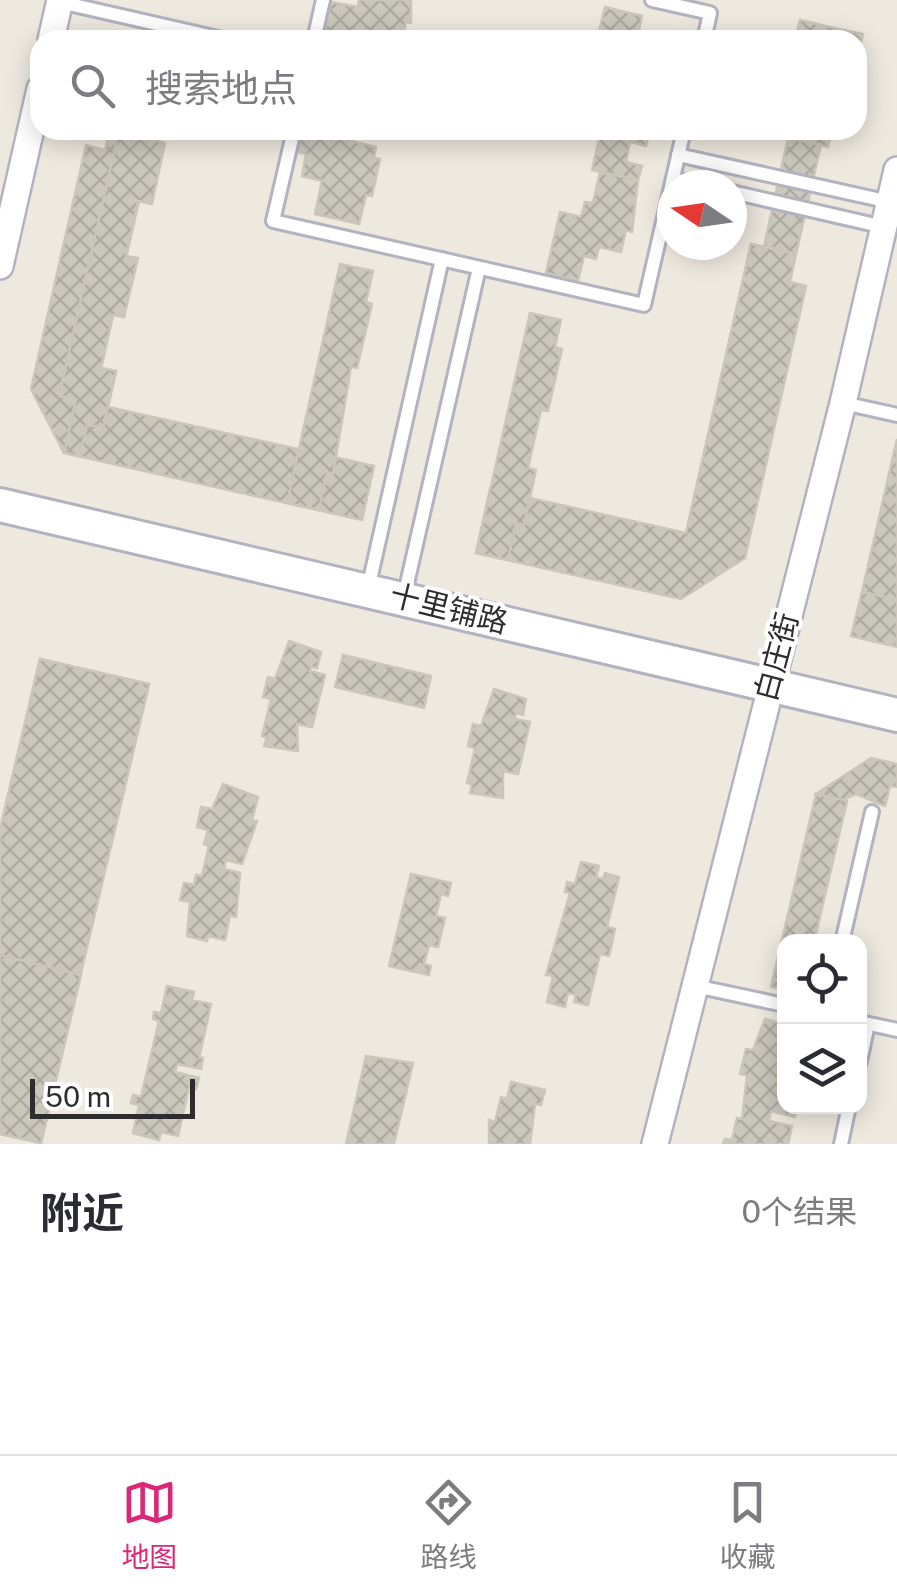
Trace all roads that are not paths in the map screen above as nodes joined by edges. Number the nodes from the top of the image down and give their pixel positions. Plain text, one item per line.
1 (323, 0) edge
2 (652, 0) edge
3 (60, 1) edge
4 (53, 30) edge
5 (184, 30) edge
6 (316, 30) edge
7 (706, 30) edge
8 (30, 133) edge
9 (292, 140) edge
10 (682, 140) edge
11 (678, 155) junction
12 (674, 170) edge
13 (897, 170) edge
14 (747, 194) edge
15 (887, 214) junction
16 (657, 246) edge
17 (442, 260) junction
18 (0, 266) edge
19 (478, 268) junction
20 (843, 403) junction
21 (897, 415) edge
22 (0, 505) edge
23 (368, 588) junction
24 (404, 597) junction
25 (768, 686) junction
26 (897, 715) edge
27 (872, 812) dead end
28 (844, 934) edge
29 (695, 986) junction
30 (777, 1004) edge
31 (867, 1024) edge
32 (897, 1030) edge
33 (847, 1114) edge
34 (655, 1144) edge
35 (841, 1144) edge

1 - 6 lane
2 - 7 lane
3 - 4 street
3 - 5 lane
8 - 18 street
9 - 17 lane
10 - 11 lane
11 - 12 lane
11 - 15 lane
13 - 15 street, 白庄街
14 - 15 lane
15 - 20 street, 白庄街
16 - 19 lane
17 - 19 lane
17 - 23 lane
19 - 24 lane
20 - 21 lane
20 - 25 street, 白庄街
22 - 23 street, 十里铺路
23 - 24 street, 十里铺路
24 - 25 street, 十里铺路
25 - 26 street, 十里铺路
25 - 29 street, 白庄街
27 - 28 lane
29 - 30 lane
29 - 34 street, 白庄街
31 - 32 lane
33 - 35 lane

